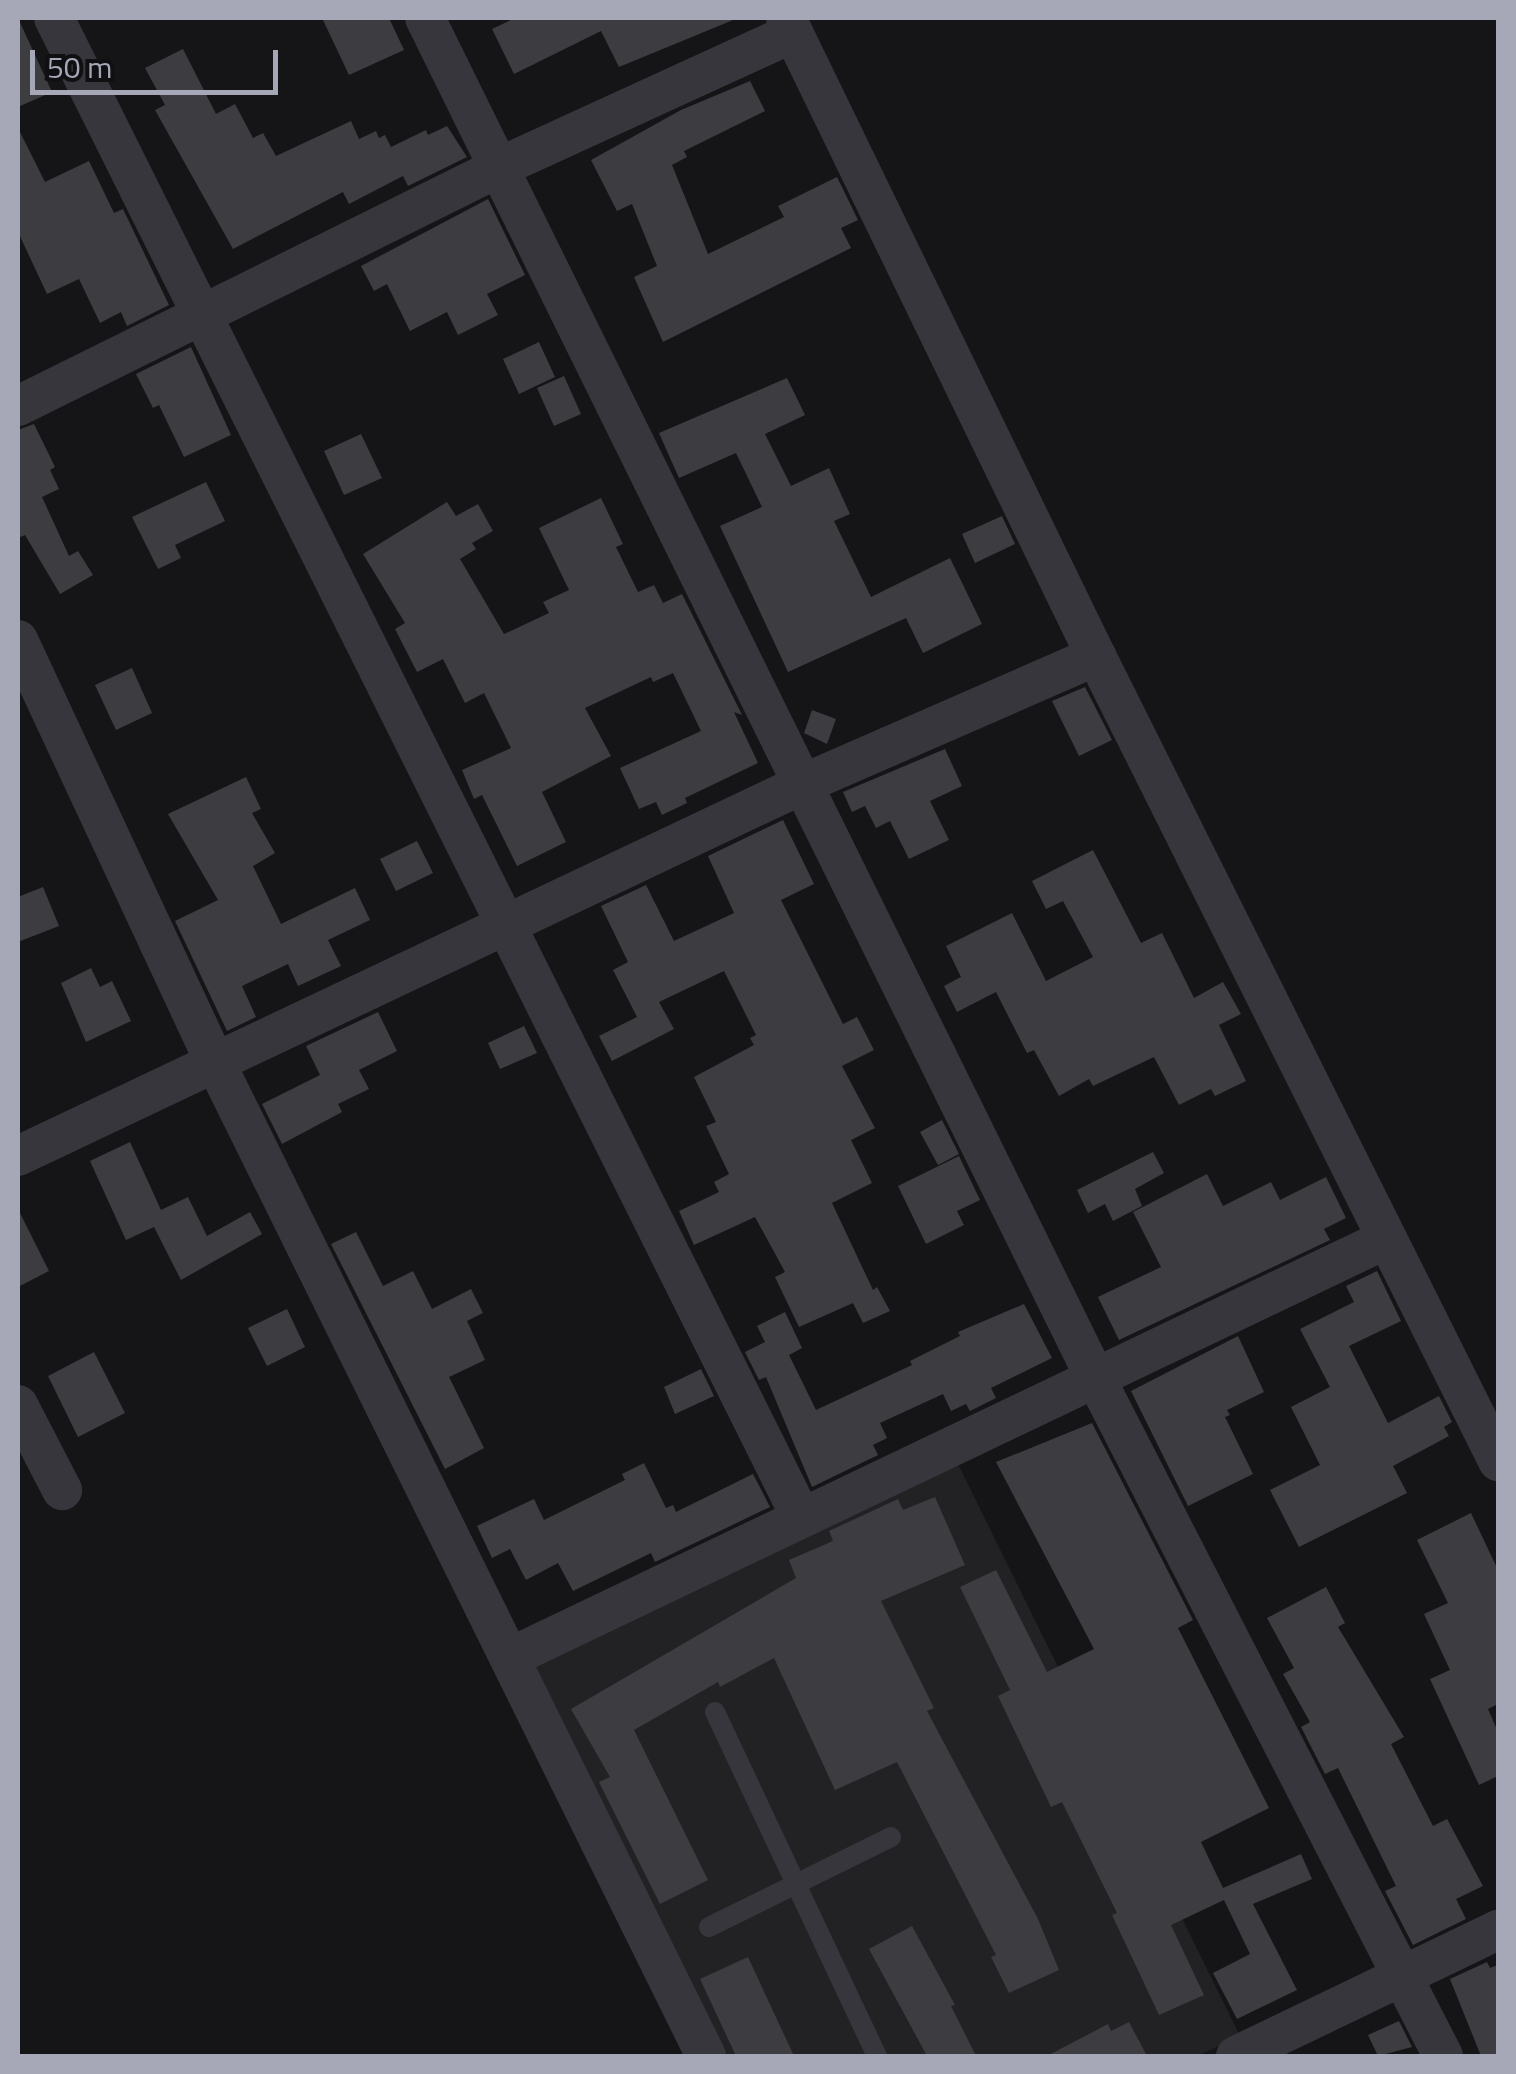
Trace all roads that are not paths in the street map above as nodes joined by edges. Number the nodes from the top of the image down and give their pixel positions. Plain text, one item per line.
1 (54, 18) edge
2 (425, 18) edge
3 (790, 25) edge
4 (502, 166) junction
5 (200, 313) junction
6 (18, 406) edge
7 (18, 640) edge
8 (1096, 656) junction
9 (803, 784) junction
10 (507, 927) junction
11 (214, 1060) junction
12 (18, 1156) edge
13 (1386, 1238) junction
14 (1094, 1377) junction
15 (18, 1405) edge
16 (1498, 1461) edge
17 (62, 1490) dead end
18 (800, 1517) junction
19 (511, 1657) junction
20 (715, 1712) dead end
21 (891, 1837) dead end
22 (796, 1884) junction
23 (709, 1926) dead end
24 (1498, 1930) edge
25 (1402, 1977) junction
26 (706, 2056) edge
27 (877, 2056) edge
28 (1236, 2056) edge
29 (1443, 2056) edge

1 - 5 street
2 - 4 street
3 - 4 street
3 - 8 street
4 - 5 street
4 - 9 street
5 - 6 street
5 - 10 street
7 - 11 street
8 - 9 street
8 - 13 street
9 - 10 street
9 - 14 street
10 - 11 street
10 - 18 street
11 - 12 street
11 - 19 street
13 - 14 street
13 - 16 street
14 - 18 street
14 - 25 street
15 - 17 street
18 - 19 street
19 - 26 street
20 - 22 lane
21 - 22 lane
22 - 23 lane
22 - 27 lane
24 - 25 street
25 - 28 street
25 - 29 street

